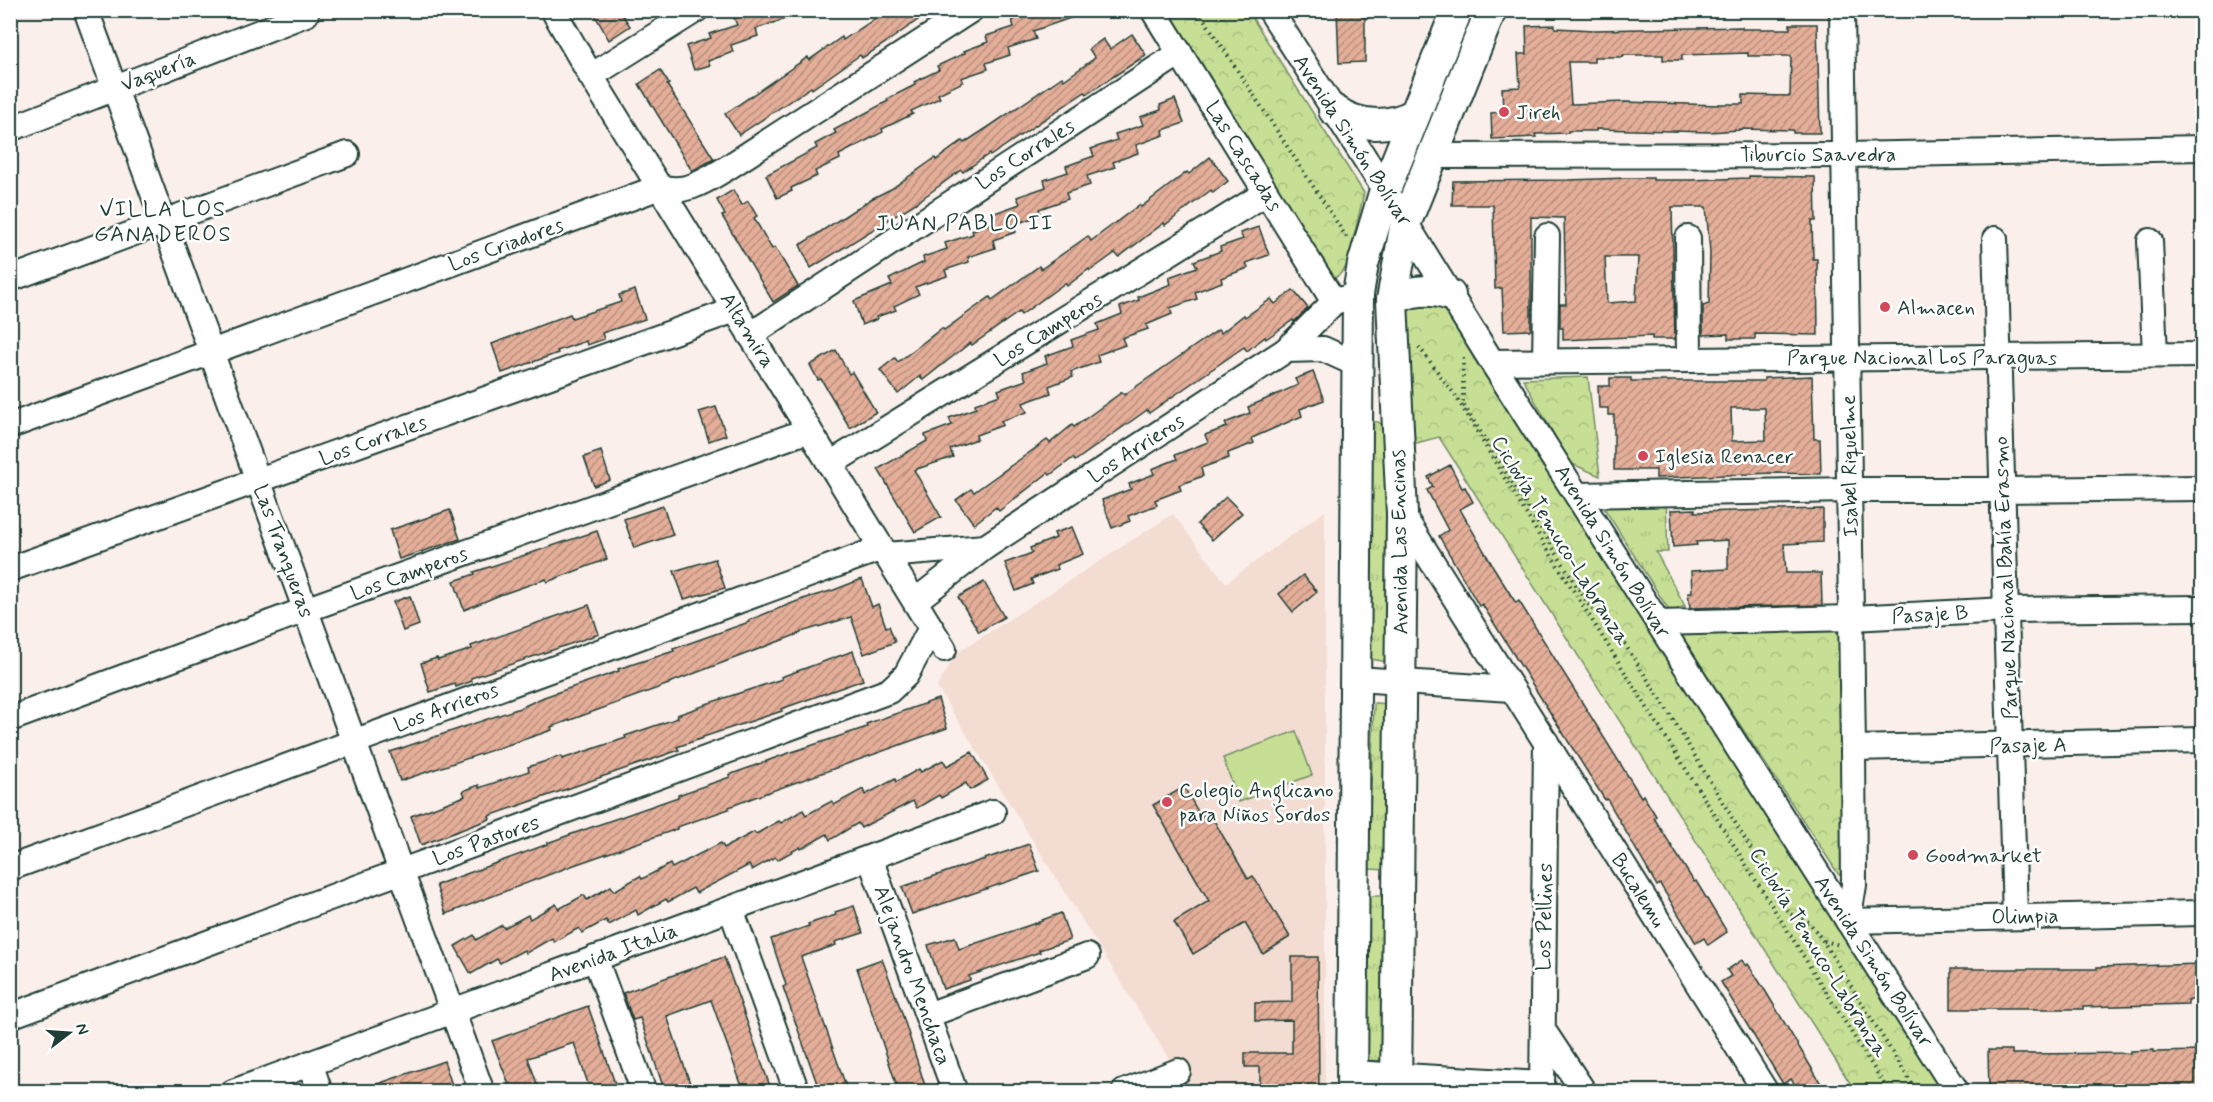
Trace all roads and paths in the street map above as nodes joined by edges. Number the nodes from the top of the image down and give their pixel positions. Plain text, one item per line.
1 (86, 10) edge
2 (553, 10) edge
3 (696, 10) edge
4 (970, 10) edge
5 (1153, 10) edge
6 (1198, 10) edge
7 (1456, 10) edge
8 (1491, 10) edge
9 (1842, 10) edge
10 (306, 14) dead end
11 (1276, 15) edge
12 (1180, 53) junction
13 (591, 76) junction
14 (114, 88) junction
15 (1335, 110) junction
16 (1416, 114) junction
17 (10, 129) edge
18 (2202, 148) edge
19 (347, 154) dead end
20 (1844, 155) junction
21 (1433, 156) junction
22 (660, 187) junction
23 (1385, 190) junction
24 (1266, 193) junction
25 (164, 222) junction
26 (1406, 222) junction
27 (1547, 236) dead end
28 (1689, 238) dead end
29 (1995, 239) dead end
30 (2150, 241) dead end
31 (1363, 264) junction
32 (10, 279) edge
33 (1450, 295) junction
34 (1346, 298) junction
35 (1392, 300) junction
36 (735, 310) junction
37 (750, 334) junction
38 (1415, 343) dead end
39 (1286, 350) junction
40 (211, 352) junction
41 (1463, 353) dead end
42 (2155, 355) junction
43 (2202, 355) edge
44 (1847, 357) junction
45 (1998, 357) junction
46 (1689, 360) junction
47 (1545, 361) junction
48 (1492, 362) junction
49 (1356, 364) junction
50 (10, 426) edge
51 (809, 430) junction
52 (830, 464) junction
53 (258, 481) junction
54 (2202, 488) edge
55 (1849, 489) junction
56 (2002, 490) junction
57 (1577, 495) junction
58 (1402, 514) junction
59 (985, 547) junction
60 (884, 551) junction
61 (10, 569) edge
62 (915, 601) junction
63 (2202, 608) edge
64 (305, 610) junction
65 (2006, 610) junction
66 (1852, 618) junction
67 (1658, 623) junction
68 (931, 628) junction
69 (944, 649) dead end
70 (1356, 679) junction
71 (1400, 682) junction
72 (1511, 689) junction
73 (10, 719) edge
74 (2202, 740) edge
75 (354, 741) junction
76 (1546, 742) junction
77 (2010, 745) junction
78 (1853, 748) junction
79 (993, 812) dead end
80 (870, 858) junction
81 (10, 868) edge
82 (403, 871) junction
83 (731, 909) junction
84 (2202, 912) edge
85 (2015, 917) junction
86 (1848, 921) junction
87 (1087, 956) dead end
88 (595, 958) junction
89 (452, 1010) junction
90 (928, 1015) junction
91 (10, 1016) edge
92 (1543, 1030) junction
93 (310, 1063) junction
94 (1178, 1071) dead end
95 (1352, 1082) edge
96 (1396, 1084) edge
97 (1542, 1088) edge
98 (233, 1092) edge
99 (320, 1092) edge
100 (482, 1092) edge
101 (644, 1092) edge
102 (797, 1092) edge
103 (955, 1092) edge
104 (1124, 1092) edge
105 (1584, 1092) edge
106 (1766, 1092) edge
107 (1890, 1092) edge
108 (1917, 1092) edge
109 (1957, 1092) edge

1 - 14 street, Las Tranqueras
2 - 13 street, Altamira
3 - 13 street
4 - 22 street, Los Criadores
5 - 12 street, Las Cascadas
6 - 31 path
7 - 16 main road, Avenida Las Encinas
8 - 21 main road, Avenida Las Encinas
9 - 20 street, Isabel Riquelme
10 - 14 street, Vaquería
11 - 15 street, Avenida Simón Bolívar
12 - 24 street, Las Cascadas
12 - 37 street, Los Corrales
13 - 22 street, Altamira
14 - 17 street, Vaquería
14 - 25 street, Las Tranqueras
15 - 16 main road
15 - 23 street, Avenida Simón Bolívar
16 - 23 main road, Avenida Las Encinas
18 - 20 street, Tiburcio Saavedra
19 - 25 street
20 - 21 street, Tiburcio Saavedra
20 - 44 street, Isabel Riquelme
21 - 26 main road, Avenida Las Encinas
22 - 36 street, Altamira
22 - 40 street, Los Criadores
23 - 26 street, Avenida Simón Bolívar
23 - 31 main road, Avenida Las Encinas
24 - 34 street, Las Cascadas
24 - 52 street, Los Camperos
25 - 32 street
25 - 40 street, Las Tranqueras
26 - 33 street, Avenida Simón Bolívar
26 - 35 main road, Avenida Las Encinas
27 - 47 street
28 - 46 street
29 - 45 street, Parque Nacional Bahía Erasmo
30 - 42 street
31 - 34 main road, Avenida Las Encinas
33 - 35 main road
33 - 48 street, Avenida Simón Bolívar
34 - 39 street, Los Arrieros
34 - 49 main road, Avenida Las Encinas
35 - 58 main road, Avenida Las Encinas
36 - 37 street, Altamira
36 - 53 street, Los Corrales
37 - 51 street, Altamira
38 - 107 path, Ciclovía Temuco-Labranza
39 - 49 street
39 - 59 street, Los Arrieros
40 - 50 street, Los Criadores
40 - 53 street, Las Tranqueras
41 - 108 path
42 - 43 street, Parque Nacional Los Paraguas
42 - 45 street, Parque Nacional Los Paraguas
44 - 45 street, Parque Nacional Los Paraguas
44 - 46 street, Parque Nacional Los Paraguas
44 - 55 street, Isabel Riquelme
45 - 56 street, Parque Nacional Bahía Erasmo
46 - 47 street, Parque Nacional Los Paraguas
47 - 48 street, Parque Nacional Los Paraguas
48 - 57 street, Avenida Simón Bolívar
49 - 70 main road, Avenida Las Encinas
51 - 52 street, Altamira
51 - 64 street, Los Camperos
52 - 60 street, Altamira
53 - 61 street, Los Corrales
53 - 64 street, Las Tranqueras
54 - 56 street
55 - 56 street
55 - 57 street
55 - 66 street, Isabel Riquelme
56 - 65 street, Parque Nacional Bahía Erasmo
57 - 67 street, Avenida Simón Bolívar
58 - 71 main road, Avenida Las Encinas
58 - 72 street, Bucalemu
59 - 60 street, Los Arrieros
59 - 62 street, Los Arrieros
60 - 62 street, Altamira
60 - 75 street, Los Arrieros
62 - 68 street, Altamira
63 - 65 street, Pasaje B
64 - 73 street, Los Camperos
64 - 75 street, Las Tranqueras
65 - 66 street, Pasaje B
65 - 77 street, Parque Nacional Bahía Erasmo
66 - 67 street, Pasaje B
66 - 78 street, Isabel Riquelme
67 - 86 street, Avenida Simón Bolívar
68 - 69 street, Altamira
68 - 82 street, Los Pastores
70 - 71 street
70 - 95 main road, Avenida Las Encinas
71 - 72 street
71 - 96 main road, Avenida Las Encinas
72 - 76 street, Bucalemu
74 - 77 street, Pasaje A
75 - 81 street, Los Arrieros
75 - 82 street, Las Tranqueras
76 - 92 street, Los Pellines
76 - 106 street, Bucalemu
77 - 78 street, Pasaje A
77 - 85 street, Parque Nacional Bahía Erasmo
78 - 86 street, Isabel Riquelme
79 - 80 street, Avenida Italia
80 - 83 street, Avenida Italia
80 - 90 street, Alejandro Menchaca
82 - 89 street, Las Tranqueras
82 - 91 street, Los Pastores
83 - 88 street, Avenida Italia
83 - 102 street
84 - 85 street, Olimpia
85 - 86 street, Olimpia
86 - 109 street, Avenida Simón Bolívar
87 - 90 street
88 - 89 street, Avenida Italia
88 - 101 street
89 - 93 street, Avenida Italia
89 - 100 street, Las Tranqueras
90 - 103 street, Alejandro Menchaca
92 - 97 street, Los Pellines
92 - 105 street
93 - 98 street, Avenida Italia
93 - 99 street
94 - 104 street
95 - 96 street
96 - 97 street

